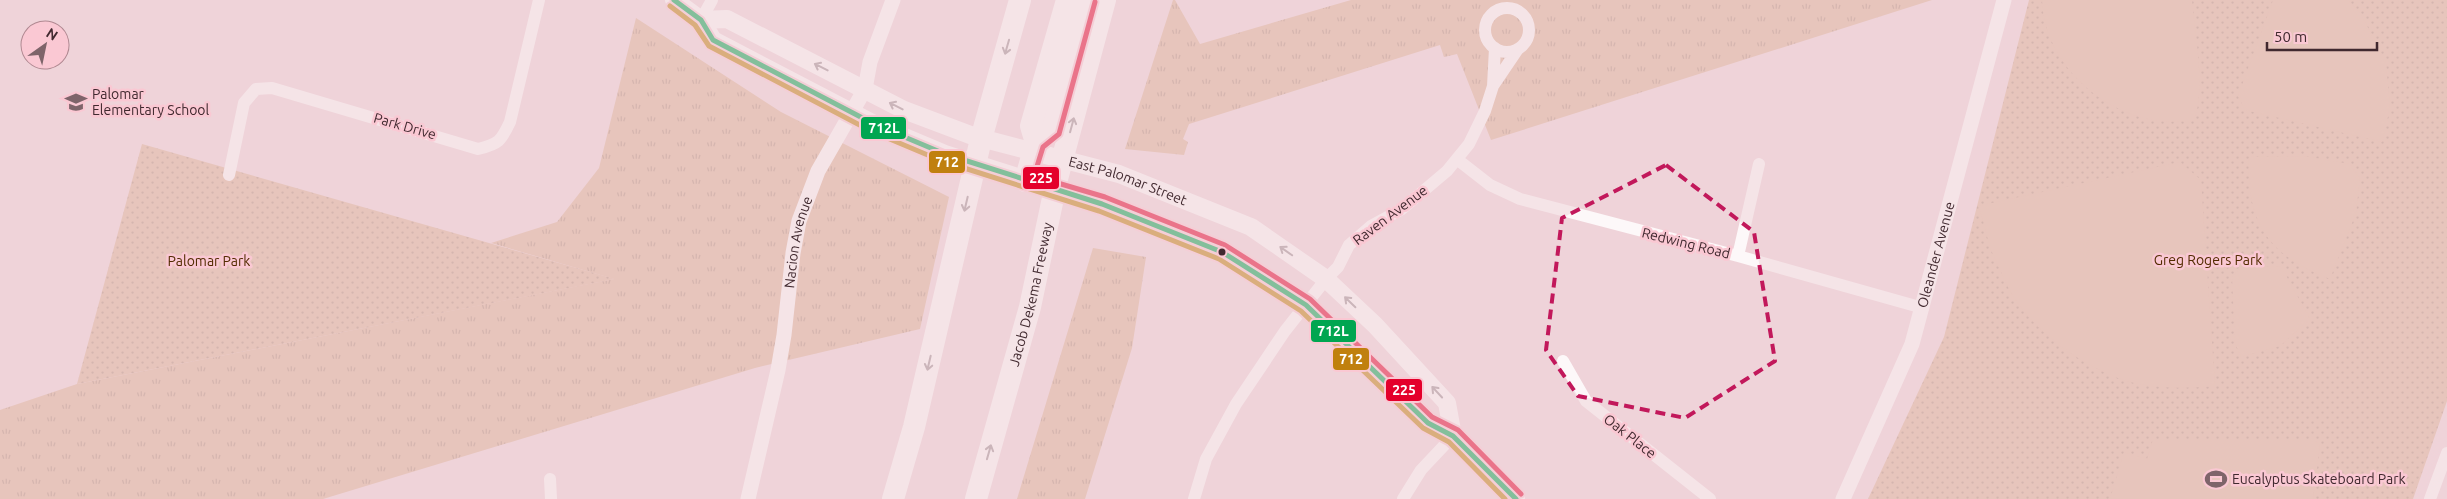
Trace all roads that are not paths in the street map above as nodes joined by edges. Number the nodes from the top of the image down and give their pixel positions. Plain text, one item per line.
1 (539, 0) edge
2 (674, 0) edge
3 (712, 0) edge
4 (893, 0) edge
5 (1020, 0) edge
6 (1067, 0) edge
7 (1088, 0) edge
8 (1105, 0) edge
9 (2004, 0) edge
10 (1498, 5) edge
11 (1519, 6) edge
12 (701, 20) junction
13 (1495, 48) junction
14 (1518, 49) junction
15 (1493, 86) junction
16 (865, 89) junction
17 (852, 112) junction
18 (1035, 148) junction
19 (1458, 160) junction
20 (1759, 164) dead end
21 (229, 175) dead end
22 (1025, 181) junction
23 (1738, 256) junction
24 (1326, 279) junction
25 (1306, 304) junction
26 (1922, 308) junction
27 (1563, 360) dead end
28 (1453, 436) junction
29 (2447, 453) edge
30 (550, 479) dead end
31 (551, 499) edge
32 (748, 499) edge
33 (893, 499) edge
34 (976, 499) edge
35 (1194, 499) edge
36 (1403, 499) edge
37 (1516, 499) edge
38 (1710, 499) edge
39 (1842, 499) edge
40 (2430, 499) edge

1 - 21 street, Park Drive
2 - 12 main road
3 - 12 street
4 - 16 street, Nacion Avenue
5 -> 33 highway
6 - 18 highway
7 - 18 highway
34 -> 8 highway, Jacob Dekema Freeway
9 - 26 street, Oleander Avenue
10 - 11 street
10 - 13 street
11 - 14 street
16 -> 12 main road, East Palomar Street
12 - 17 main road
13 - 14 street
13 - 15 street, Raven Avenue
14 - 15 street, Raven Avenue
15 - 19 street, Raven Avenue
16 - 17 street, Nacion Avenue
18 -> 16 main road, East Palomar Street
17 - 22 main road
17 - 32 street, Nacion Avenue
18 - 22 highway
24 -> 18 main road, East Palomar Street
19 - 23 street, Redwing Road
19 - 24 street, Raven Avenue
20 - 23 street
22 - 25 main road
23 - 26 street, Redwing Road
24 - 25 street, Raven Avenue
28 -> 24 main road, East Palomar Street
25 - 28 main road
25 - 35 street, Raven Avenue
26 - 39 street, Oleander Avenue
27 - 38 street, Oak Place
28 - 36 street
28 - 37 main road
29 - 40 street
30 - 31 street

